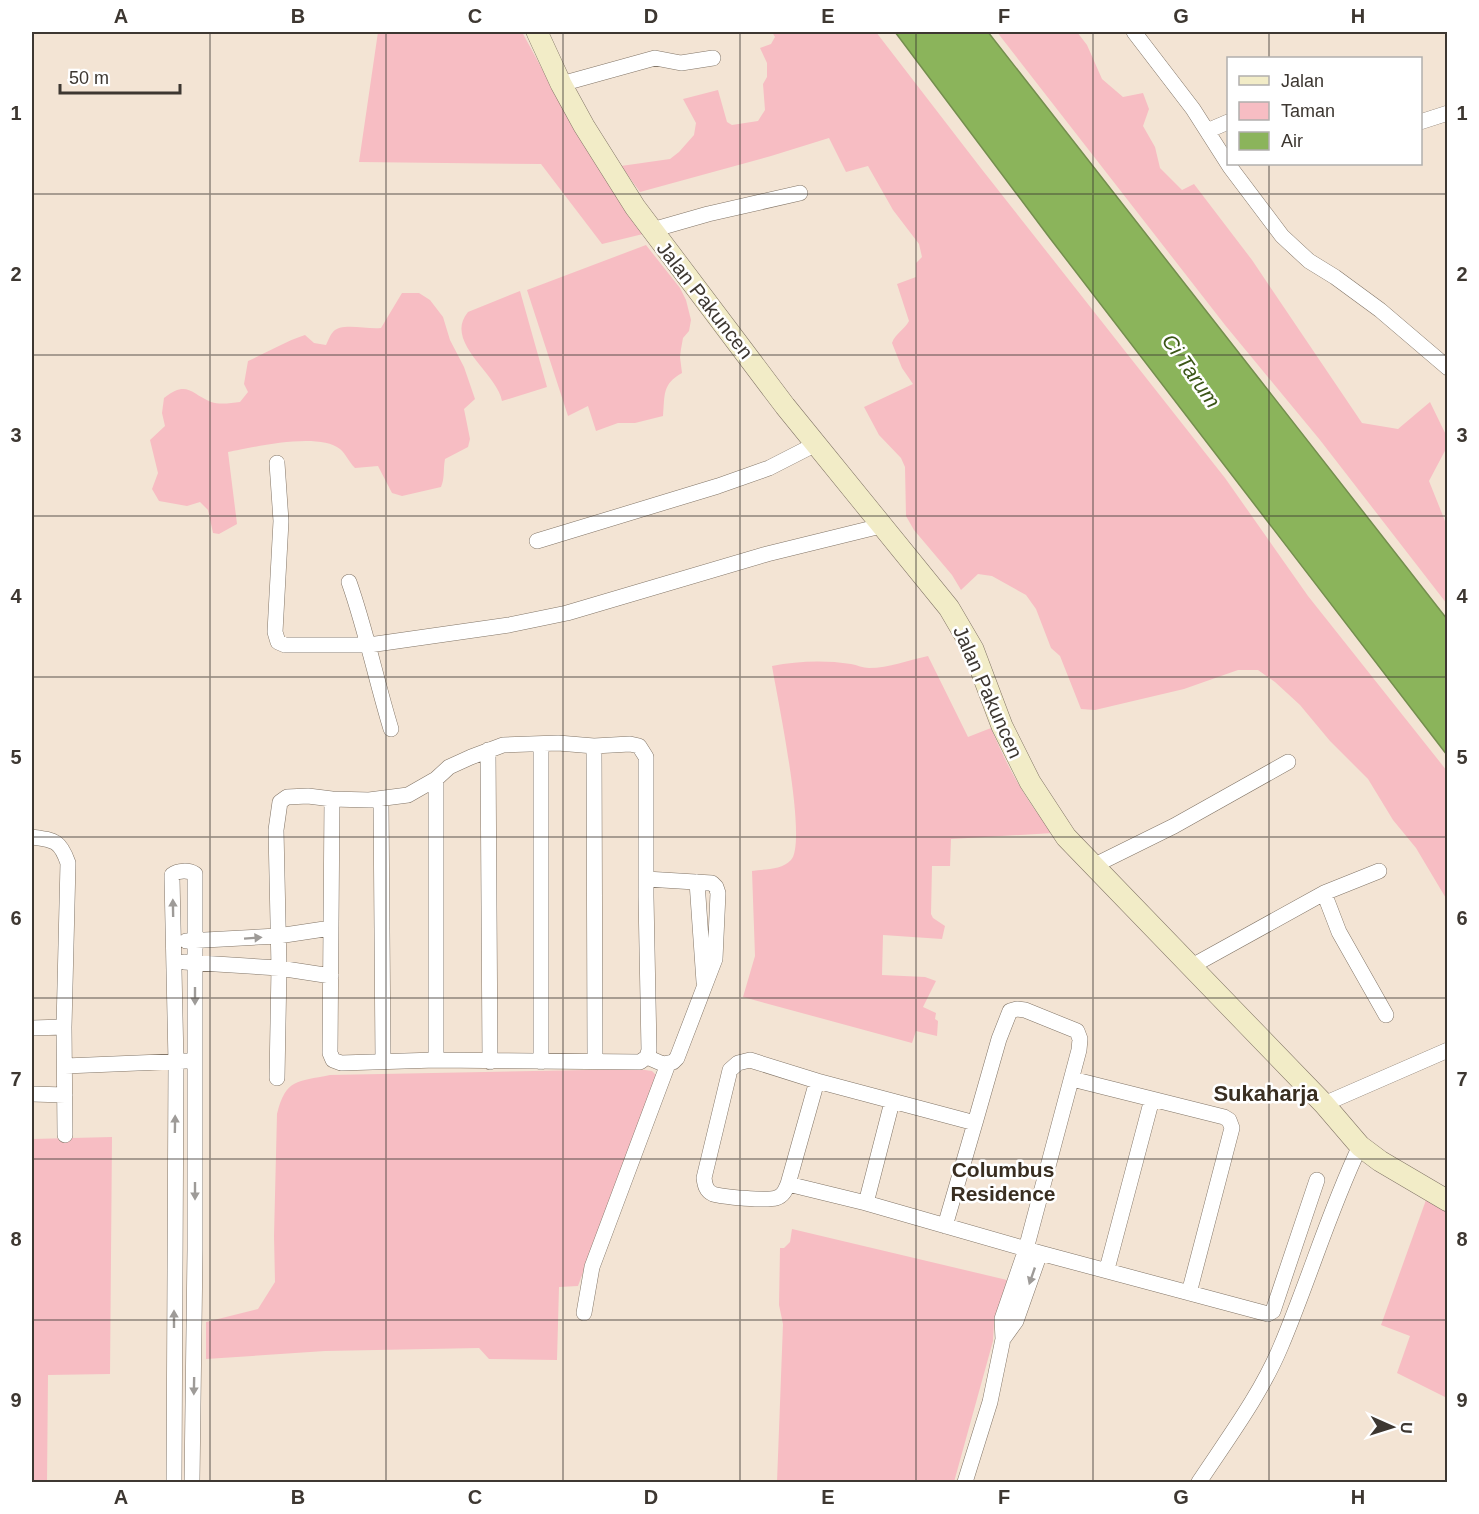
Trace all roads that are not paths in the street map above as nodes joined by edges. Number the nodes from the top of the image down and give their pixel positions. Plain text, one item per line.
1 (537, 32) edge
2 (1134, 32) edge
3 (713, 58) dead end
4 (561, 84) junction
5 (1448, 113) edge
6 (1422, 121) edge
7 (1227, 122) edge
8 (1208, 131) junction
9 (1227, 162) edge
10 (1229, 165) edge
11 (800, 193) dead end
12 (652, 230) junction
13 (1448, 368) edge
14 (816, 444) junction
15 (277, 463) dead end
16 (880, 526) junction
17 (537, 541) dead end
18 (349, 582) dead end
19 (369, 645) junction
20 (391, 729) dead end
21 (541, 745) junction
22 (594, 746) junction
23 (488, 750) junction
24 (1288, 762) dead end
25 (436, 779) junction
26 (332, 799) junction
27 (381, 800) junction
28 (32, 837) edge
29 (1093, 866) junction
30 (1378, 871) dead end
31 (646, 879) junction
32 (1324, 893) junction
33 (331, 928) junction
34 (278, 936) junction
35 (174, 940) junction
36 (195, 942) junction
37 (174, 962) junction
38 (195, 962) junction
39 (1192, 966) junction
40 (279, 968) junction
41 (331, 976) junction
42 (1386, 1015) dead end
43 (64, 1027) junction
44 (32, 1028) edge
45 (1448, 1050) edge
46 (646, 1057) junction
47 (436, 1060) junction
48 (595, 1060) junction
49 (195, 1061) junction
50 (383, 1061) junction
51 (176, 1062) junction
52 (489, 1062) junction
53 (542, 1062) junction
54 (668, 1064) junction
55 (65, 1066) junction
56 (278, 1078) dead end
57 (1072, 1079) junction
58 (818, 1081) junction
59 (32, 1094) edge
60 (65, 1095) junction
61 (1152, 1100) junction
62 (891, 1102) junction
63 (1324, 1104) junction
64 (975, 1123) junction
65 (65, 1135) dead end
66 (1360, 1146) junction
67 (1317, 1180) dead end
68 (788, 1185) junction
69 (1448, 1201) edge
70 (866, 1203) junction
71 (945, 1226) junction
72 (1033, 1251) junction
73 (1107, 1269) junction
74 (1189, 1293) junction
75 (584, 1313) dead end
76 (174, 1482) edge
77 (192, 1482) edge
78 (965, 1482) edge
79 (1199, 1482) edge

1 - 4 street, Jalan Pakuncen
2 - 8 street
3 - 4 street
4 - 12 street, Jalan Pakuncen
5 - 6 street
7 - 8 street
8 - 9 street
10 - 13 street
11 - 12 street
12 - 14 street, Jalan Pakuncen
14 - 16 street, Jalan Pakuncen
14 - 17 street
15 - 19 street
16 - 19 street
16 - 29 street, Jalan Pakuncen
18 - 19 street
19 - 20 street
21 - 22 street
21 - 23 street
21 - 53 street
22 - 31 street
22 - 48 street
23 - 25 street
23 - 52 street
24 - 29 street
25 - 27 street
25 - 47 street
26 - 27 street
26 - 33 street
26 - 34 street
27 - 50 street
28 - 43 street
29 - 39 street, Jalan Pakuncen
30 - 32 street
31 - 46 street
31 - 54 street
32 - 39 street
32 - 42 street
33 - 34 street
33 - 41 street
36 -> 34 street
34 - 40 street
35 - 36 street
35 -> 36 street
35 - 37 street
36 - 38 street
37 - 38 street
37 - 51 street
38 - 40 street
38 -> 49 street
39 - 63 street, Jalan Pakuncen
40 - 41 street
40 - 56 street
41 - 50 street
43 - 44 street
43 - 55 street
45 - 63 street
46 - 48 street
46 - 54 street
47 - 50 street
47 - 52 street
48 - 53 street
49 - 51 street
49 -> 77 street
51 - 55 street
76 -> 51 street
52 - 53 street
54 - 75 street
55 - 60 street
57 - 61 street
57 - 64 street
57 - 72 street
58 - 62 street
58 - 68 street
58 - 68 street
59 - 60 street
60 - 65 street
61 - 73 street
61 - 74 street
62 - 64 street
62 - 70 street
63 - 66 street, Jalan Pakuncen
64 - 71 street
66 - 69 street, Jalan Pakuncen
66 - 79 street
67 - 74 street
68 - 70 street
70 - 71 street
71 - 72 street
72 - 73 street
72 - 78 street
73 - 74 street

